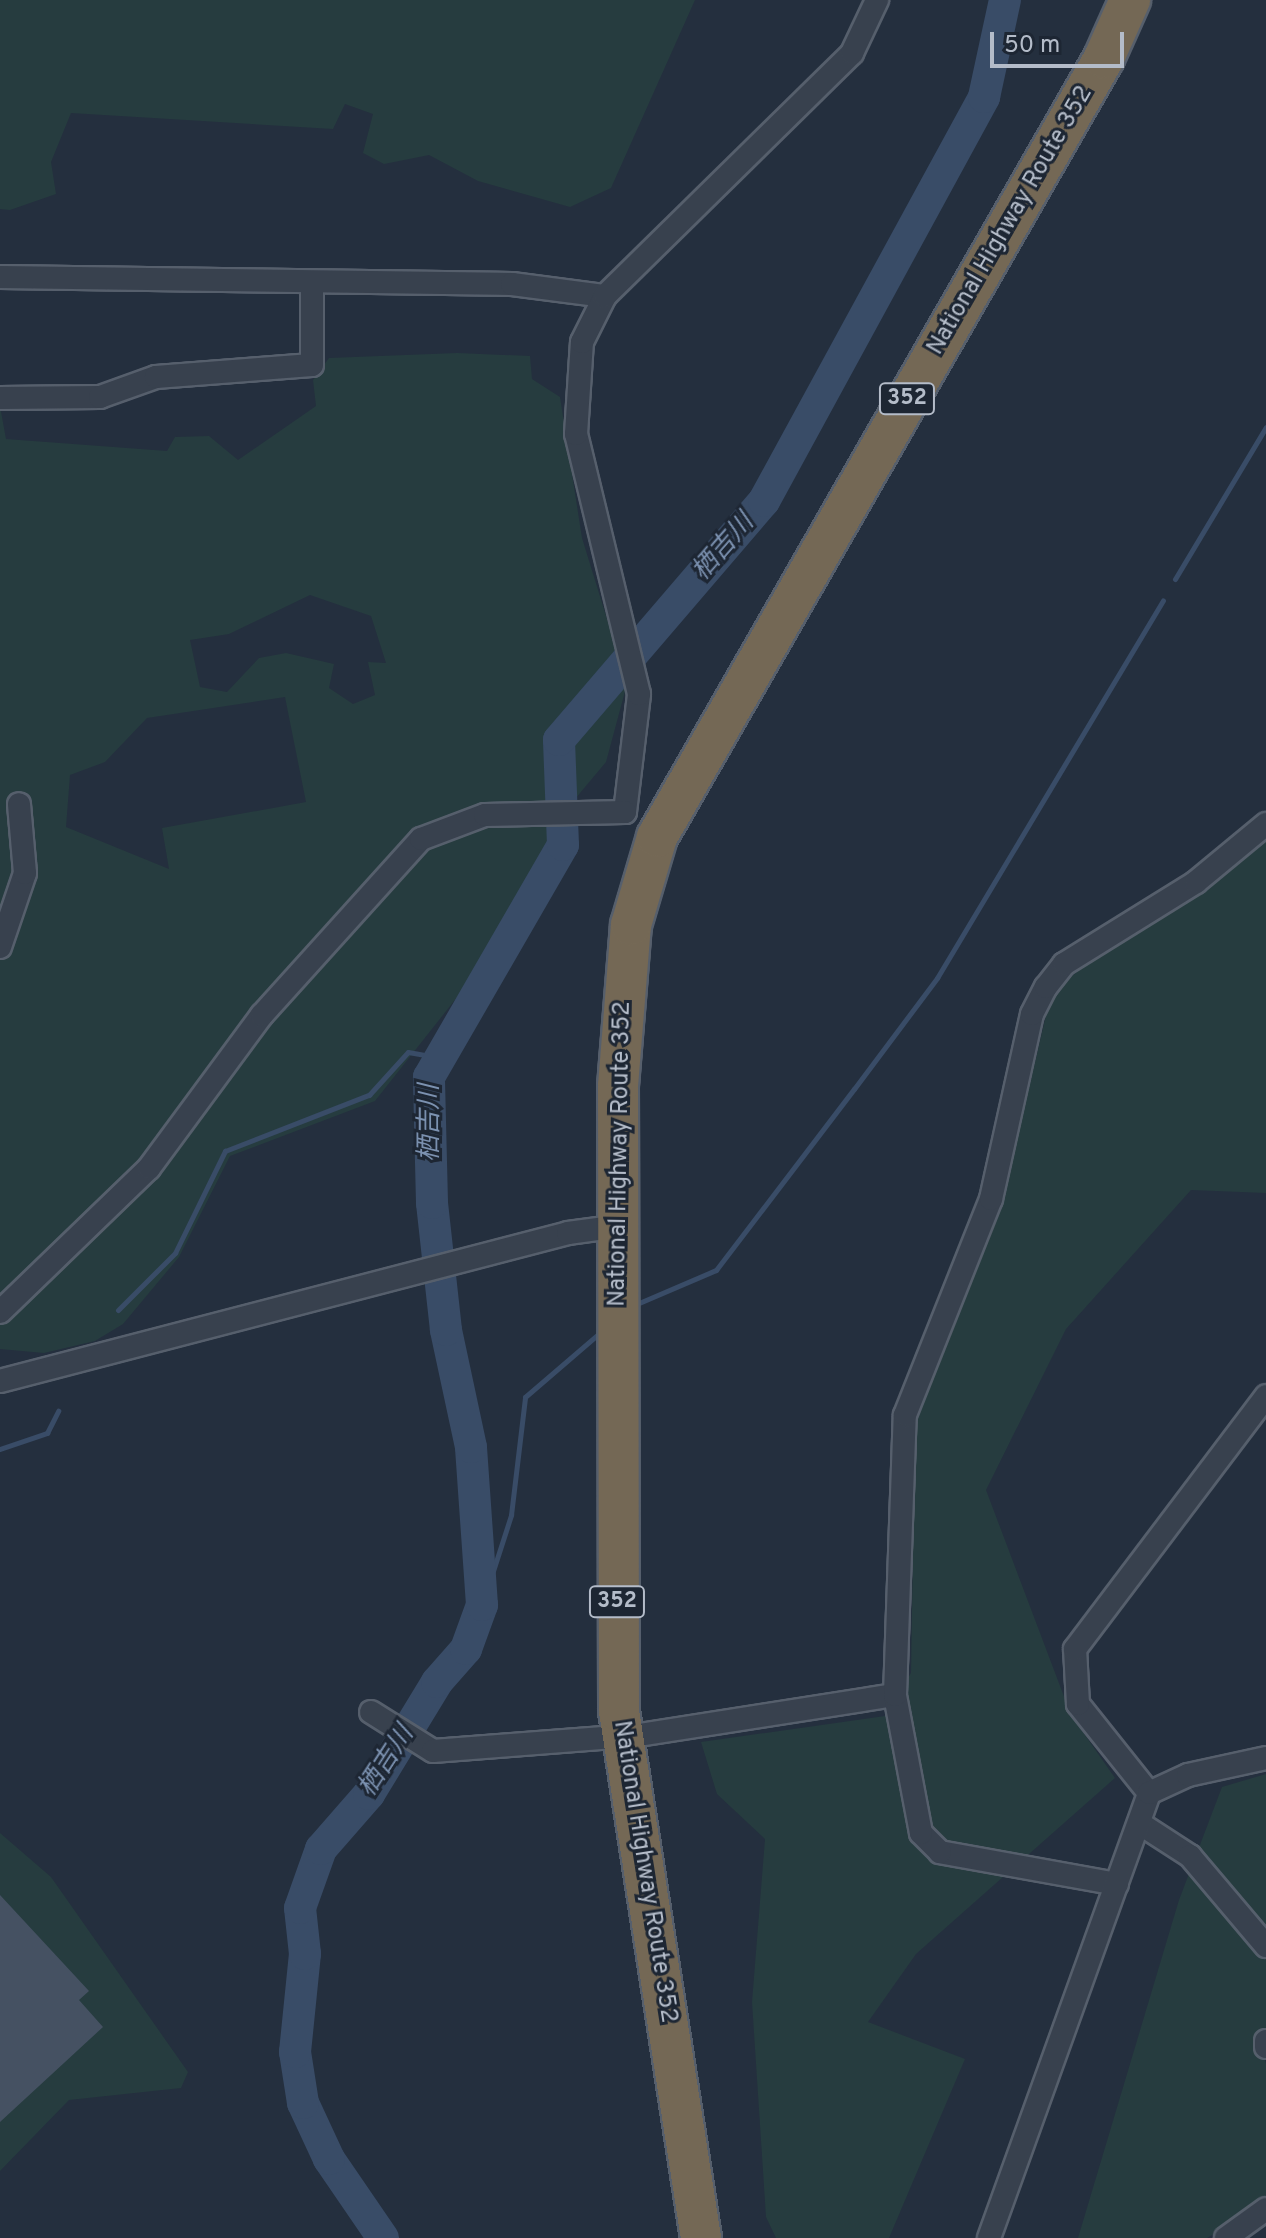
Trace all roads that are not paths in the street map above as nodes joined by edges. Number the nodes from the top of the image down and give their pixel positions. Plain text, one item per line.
1 (877, 0) edge
2 (1130, 0) edge
3 (0, 277) edge
4 (312, 282) junction
5 (605, 296) junction
6 (0, 398) edge
7 (19, 804) dead end
8 (625, 812) junction
9 (1266, 824) edge
10 (657, 837) junction
11 (0, 947) edge
12 (619, 1226) junction
13 (0, 1312) edge
14 (0, 1381) edge
15 (1266, 1396) edge
16 (895, 1695) junction
17 (371, 1712) dead end
18 (624, 1736) junction
19 (1266, 1758) edge
20 (1149, 1793) junction
21 (1139, 1823) junction
22 (1117, 1884) junction
23 (1266, 1946) edge
24 (1266, 2209) edge
25 (701, 2238) edge
26 (989, 2238) edge
27 (1226, 2238) edge

1 - 5 street
2 - 10 highway, National Highway Route 352 / 352
3 - 4 street
4 - 5 street
4 - 6 street
5 - 8 street
7 - 11 street
8 - 10 street
8 - 13 street
9 - 16 street
10 - 12 highway, National Highway Route 352 / 352
12 - 14 street
12 - 18 highway, National Highway Route 352 / 352
15 - 20 street
16 - 18 street
16 - 22 street
17 - 18 street
18 - 25 highway, National Highway Route 352 / 352
19 - 20 street
20 - 21 street
21 - 22 street
21 - 23 street
22 - 26 street
24 - 27 street

